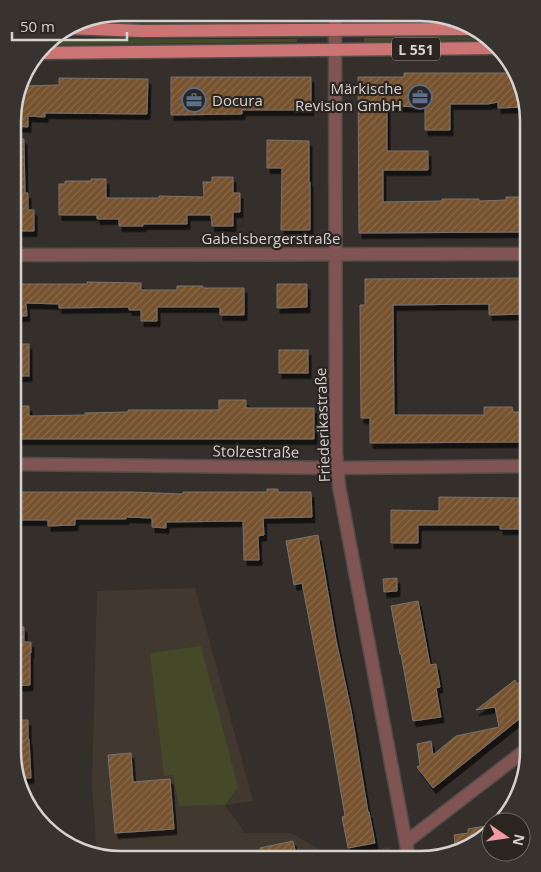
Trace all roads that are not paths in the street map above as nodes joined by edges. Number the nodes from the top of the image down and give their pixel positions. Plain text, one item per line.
1 (335, 21) edge
2 (84, 29) edge
3 (458, 29) edge
4 (334, 30) junction
5 (489, 48) edge
6 (335, 50) junction
7 (48, 53) edge
8 (335, 254) junction
9 (520, 254) edge
10 (21, 255) edge
11 (21, 464) edge
12 (520, 466) edge
13 (338, 468) junction
14 (520, 754) edge
15 (406, 842) junction
16 (408, 851) edge

1 - 4 street, Friederikastraße
2 - 4 main road, L 551
3 - 4 main road, L 551
4 - 6 street, Friederikastraße
5 - 6 main road, L 551
6 - 7 main road, L 551
6 - 8 street, Friederikastraße
8 - 9 street, Gabelsbergerstraße
8 - 10 street, Gabelsbergerstraße
8 - 13 street, Friederikastraße
11 - 13 street, Stolzestraße
12 - 13 street, Stolzestraße
13 - 15 street, Friederikastraße
14 - 15 street
15 - 16 street, Friederikastraße

